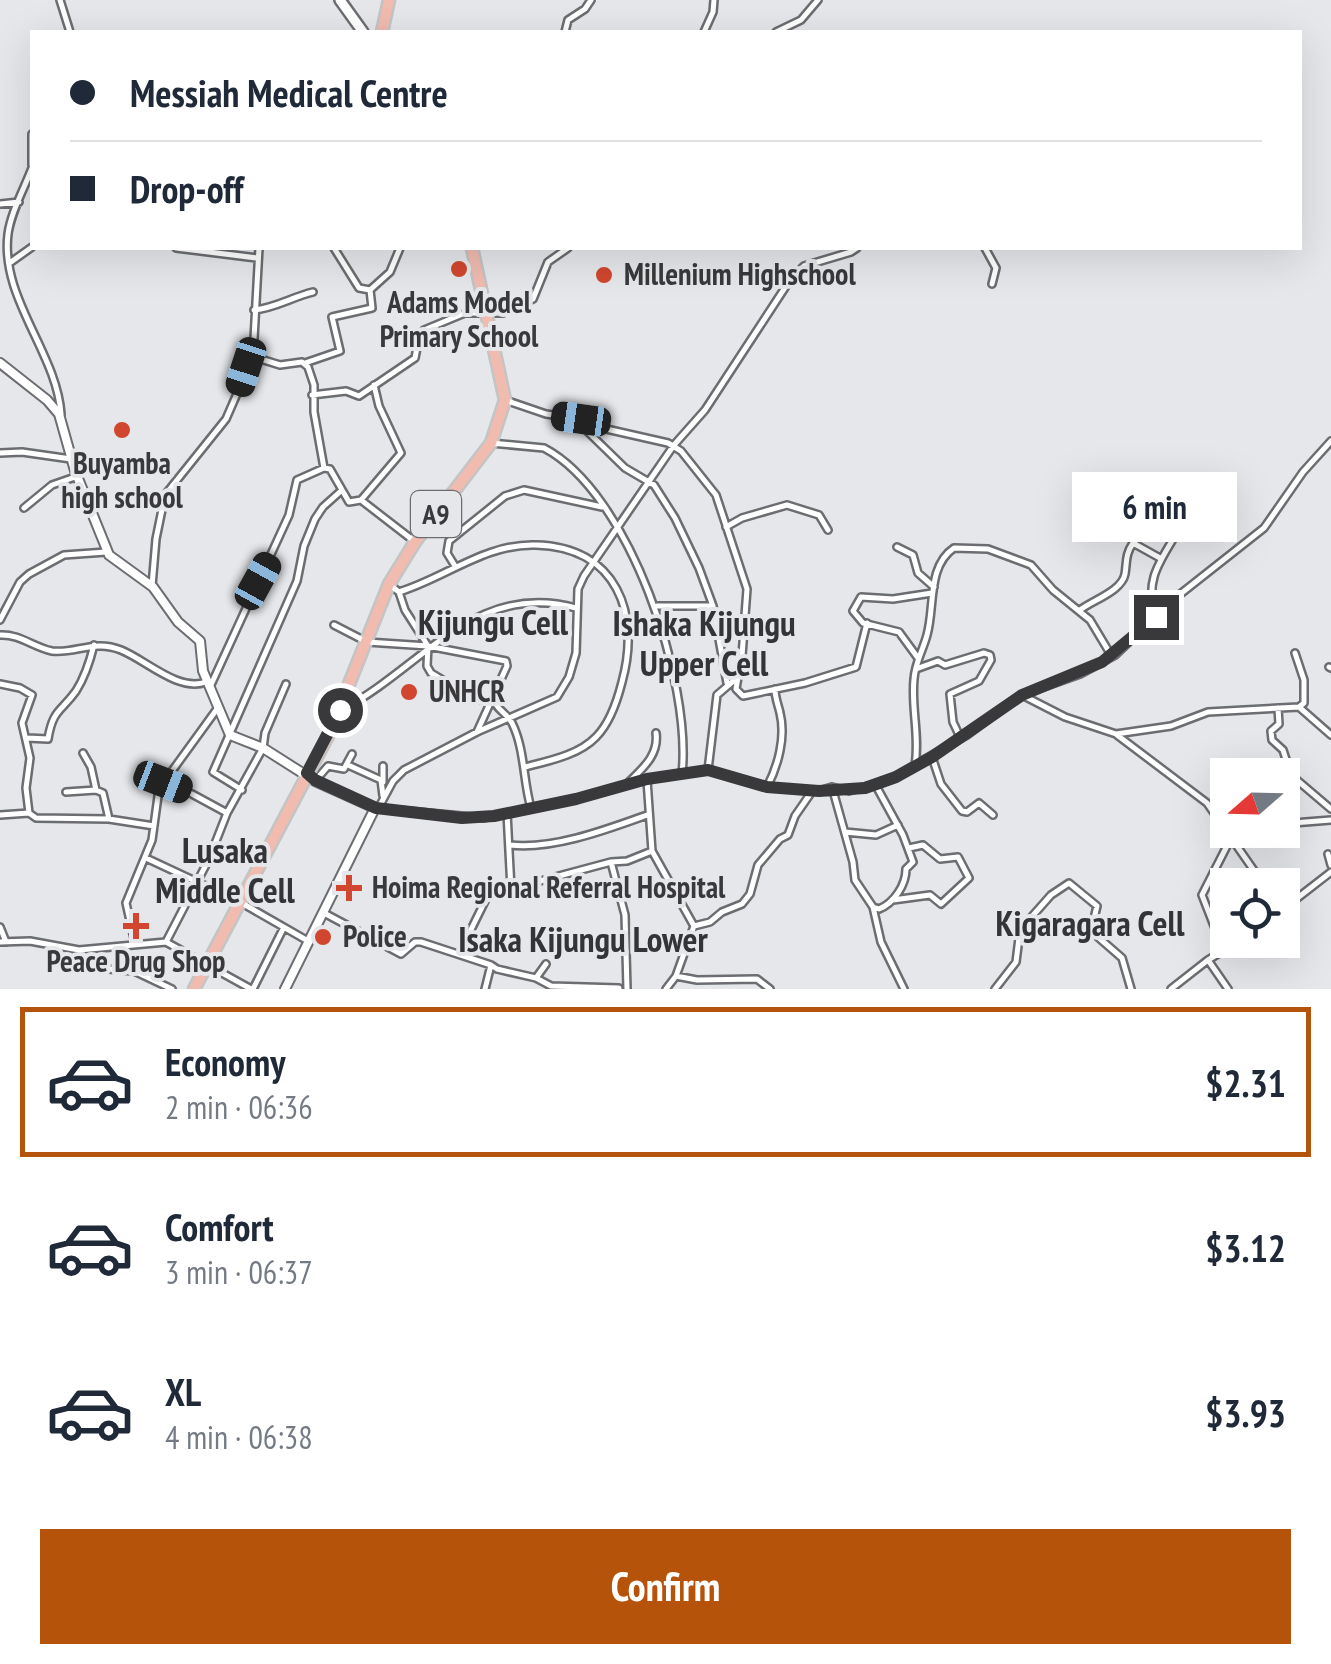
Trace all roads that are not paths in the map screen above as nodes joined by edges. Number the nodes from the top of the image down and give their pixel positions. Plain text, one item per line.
1 (60, 0) edge
2 (340, 0) edge
3 (389, 0) edge
4 (591, 0) edge
5 (714, 0) edge
6 (818, 0) edge
7 (69, 30) edge
8 (362, 30) edge
9 (384, 30) edge
10 (566, 30) edge
11 (705, 30) edge
12 (780, 30) edge
13 (30, 172) edge
14 (20, 202) junction
15 (0, 204) edge
16 (30, 248) edge
17 (201, 250) edge
18 (259, 250) edge
19 (335, 250) edge
20 (399, 250) edge
21 (472, 250) edge
22 (565, 250) edge
23 (854, 250) edge
24 (987, 250) edge
25 (258, 258) junction
26 (9, 264) junction
27 (992, 284) dead end
28 (370, 290) junction
29 (313, 292) dead end
30 (254, 310) junction
31 (488, 314) junction
32 (252, 357) junction
33 (0, 363) edge
34 (305, 363) junction
35 (374, 385) junction
36 (312, 395) junction
37 (505, 400) junction
38 (581, 419) junction
39 (63, 422) junction
40 (1331, 440) edge
41 (491, 443) junction
42 (674, 445) junction
43 (0, 453) edge
44 (71, 459) junction
45 (324, 468) junction
46 (78, 476) junction
47 (651, 482) junction
48 (342, 490) junction
49 (361, 500) junction
50 (24, 508) dead end
51 (604, 508) junction
52 (727, 524) junction
53 (616, 530) junction
54 (828, 530) dead end
55 (1172, 541) dead end
56 (416, 542) junction
57 (897, 547) dead end
58 (108, 552) junction
59 (1160, 558) junction
60 (593, 562) junction
61 (455, 566) junction
62 (152, 587) junction
63 (394, 588) junction
64 (933, 590) junction
65 (655, 606) junction
66 (713, 606) junction
67 (576, 608) junction
68 (1080, 610) junction
69 (1156, 617) junction
70 (0, 620) edge
71 (867, 623) junction
72 (334, 626) dead end
73 (0, 634) edge
74 (367, 642) junction
75 (94, 645) junction
76 (428, 646) junction
77 (1295, 653) dead end
78 (1111, 656) junction
79 (918, 658) junction
80 (915, 670) junction
81 (738, 677) junction
82 (727, 683) junction
83 (0, 684) edge
84 (286, 684) dead end
85 (209, 685) junction
86 (775, 689) junction
87 (1022, 695) junction
88 (493, 698) junction
89 (1298, 706) junction
90 (1278, 708) junction
91 (217, 709) junction
92 (340, 710) junction
93 (509, 718) junction
94 (1331, 721) edge
95 (1324, 726) junction
96 (477, 732) junction
97 (656, 732) dead end
98 (1116, 734) junction
99 (1331, 735) edge
100 (230, 736) junction
101 (960, 737) junction
102 (27, 738) junction
103 (263, 748) junction
104 (83, 754) dead end
105 (352, 754) dead end
106 (932, 757) junction
107 (348, 765) junction
108 (915, 765) junction
109 (383, 766) dead end
110 (525, 766) junction
111 (708, 770) junction
112 (682, 774) junction
113 (311, 777) junction
114 (647, 779) junction
115 (163, 782) junction
116 (383, 784) junction
117 (875, 784) junction
118 (626, 785) junction
119 (767, 787) junction
120 (832, 788) junction
121 (96, 790) junction
122 (242, 790) junction
123 (813, 790) junction
124 (66, 792) dead end
125 (382, 799) junction
126 (1210, 805) edge
127 (531, 808) junction
128 (1331, 809) edge
129 (376, 810) junction
130 (29, 813) junction
131 (228, 813) junction
132 (508, 813) junction
133 (0, 815) edge
134 (993, 815) dead end
135 (648, 816) junction
136 (109, 818) junction
137 (1331, 820) edge
138 (1300, 822) edge
139 (154, 826) junction
140 (898, 826) junction
141 (844, 832) junction
142 (510, 845) junction
143 (909, 848) junction
144 (652, 851) junction
145 (1328, 854) dead end
146 (146, 858) junction
147 (611, 862) junction
148 (1330, 873) edge
149 (1210, 879) edge
150 (197, 882) junction
151 (511, 888) junction
152 (1300, 896) edge
153 (894, 900) junction
154 (240, 902) junction
155 (873, 907) junction
156 (324, 914) junction
157 (1210, 919) edge
158 (694, 926) junction
159 (0, 927) edge
160 (283, 928) junction
161 (308, 941) junction
162 (3, 942) edge
163 (166, 942) junction
164 (135, 943) junction
165 (79, 950) junction
166 (459, 955) junction
167 (1212, 958) edge
168 (1208, 960) junction
169 (491, 964) junction
170 (546, 964) dead end
171 (206, 965) junction
172 (676, 976) junction
173 (536, 978) junction
174 (550, 987) edge
175 (619, 988) edge
176 (172, 989) edge
177 (194, 989) edge
178 (252, 989) edge
179 (285, 989) edge
180 (485, 989) edge
181 (627, 989) edge
182 (666, 989) edge
183 (770, 989) edge
184 (904, 989) edge
185 (996, 989) edge
186 (1131, 989) edge
187 (1171, 989) edge
188 (1228, 989) edge

1 - 7 street
2 - 8 main road
3 - 9 main road
4 - 10 street
5 - 11 street
6 - 12 street
13 - 14 street
14 - 15 street
14 - 26 street
16 - 26 street
17 - 25 street
18 - 25 street
19 - 28 street
20 - 28 street
21 - 31 main road, A9
22 - 31 street
23 - 42 street
24 - 27 street
25 - 30 street
26 - 39 street
28 - 34 street
29 - 30 street
30 - 32 street
31 - 35 street
31 - 37 main road, A9
32 - 34 street
32 - 62 street
33 - 39 street
34 - 36 street
35 - 36 street
35 - 49 street
36 - 45 street
37 - 38 street
37 - 41 main road, A9
38 - 42 street
38 - 47 street
39 - 44 street
40 - 69 street
41 - 51 street
41 - 56 main road, A9
42 - 47 street
42 - 52 street
43 - 44 street
44 - 46 street
45 - 48 street
45 - 85 street
46 - 50 street
46 - 58 street
47 - 53 street
47 - 66 street
48 - 49 street
48 - 100 street
49 - 56 street
51 - 53 street
51 - 61 street
52 - 54 street
52 - 81 street
53 - 60 street
53 - 65 street
55 - 59 street
56 - 63 main road, A9
57 - 64 street
58 - 62 street
58 - 70 street
59 - 68 street
59 - 69 street
60 - 61 street
60 - 67 street
60 - 110 street
61 - 63 street
62 - 85 street
63 - 74 main road, A9
63 - 76 street
64 - 68 street
64 - 71 street
64 - 79 street
65 - 66 street
65 - 112 street
66 - 82 street
67 - 76 street
67 - 93 street
68 - 78 street
69 - 78 street
71 - 79 street
71 - 86 street
72 - 74 street
73 - 75 street
74 - 76 street
74 - 92 main road, A9
75 - 85 street
75 - 102 street
76 - 88 street
76 - 88 street
76 - 92 street
77 - 89 street
78 - 87 street
79 - 80 street
80 - 101 street
80 - 108 street
81 - 82 street
81 - 86 street
82 - 111 street
83 - 102 street
84 - 103 street
85 - 91 street
86 - 119 street
87 - 98 street
87 - 101 street
88 - 93 street
88 - 96 street
89 - 90 street
89 - 95 street
90 - 98 street
90 - 128 street
91 - 100 street
91 - 115 street
92 - 113 main road, A9
93 - 96 street
93 - 110 street
94 - 95 street
95 - 99 street
96 - 125 street
97 - 118 street
98 - 126 street
100 - 103 street
100 - 122 street
101 - 106 street
102 - 130 street
103 - 113 street
103 - 122 street
104 - 121 street
105 - 107 street
106 - 108 street
106 - 134 street
107 - 113 street
107 - 116 street
108 - 117 street
109 - 116 street
110 - 127 street
111 - 112 street
111 - 119 street
112 - 114 street
113 - 129 street
113 - 154 main road
114 - 118 street
114 - 135 street
115 - 131 street
115 - 139 street
116 - 125 street
117 - 120 street
117 - 140 street
118 - 127 street
119 - 123 street
120 - 123 street
120 - 141 street
121 - 124 street
121 - 136 street
122 - 131 street
123 - 158 street
125 - 129 street
127 - 132 street
129 - 132 street
129 - 156 street
130 - 133 street
130 - 136 street
131 - 150 street
132 - 142 street
135 - 142 street
135 - 144 street
136 - 139 street
137 - 138 street
139 - 146 street
140 - 141 street
140 - 143 street
141 - 155 street
142 - 151 street
143 - 153 street
143 - 153 street
144 - 147 street
144 - 158 street
145 - 148 street
146 - 150 street
146 - 164 street
147 - 151 street
147 - 181 street
148 - 152 street
149 - 157 street
150 - 154 street
150 - 163 street
151 - 166 street
153 - 155 street
154 - 160 street
154 - 171 main road
155 - 184 street
156 - 161 street
156 - 166 street
158 - 172 street
159 - 162 street
160 - 161 street
160 - 178 street
161 - 179 street
162 - 165 street
163 - 164 street
163 - 171 street
164 - 165 street
165 - 176 street
166 - 169 street
167 - 168 street
168 - 187 street
168 - 188 street
169 - 173 street
169 - 180 street
170 - 173 street
171 - 177 main road
171 - 178 street
172 - 182 street
172 - 183 street
173 - 174 street
174 - 175 street
185 - 186 street

